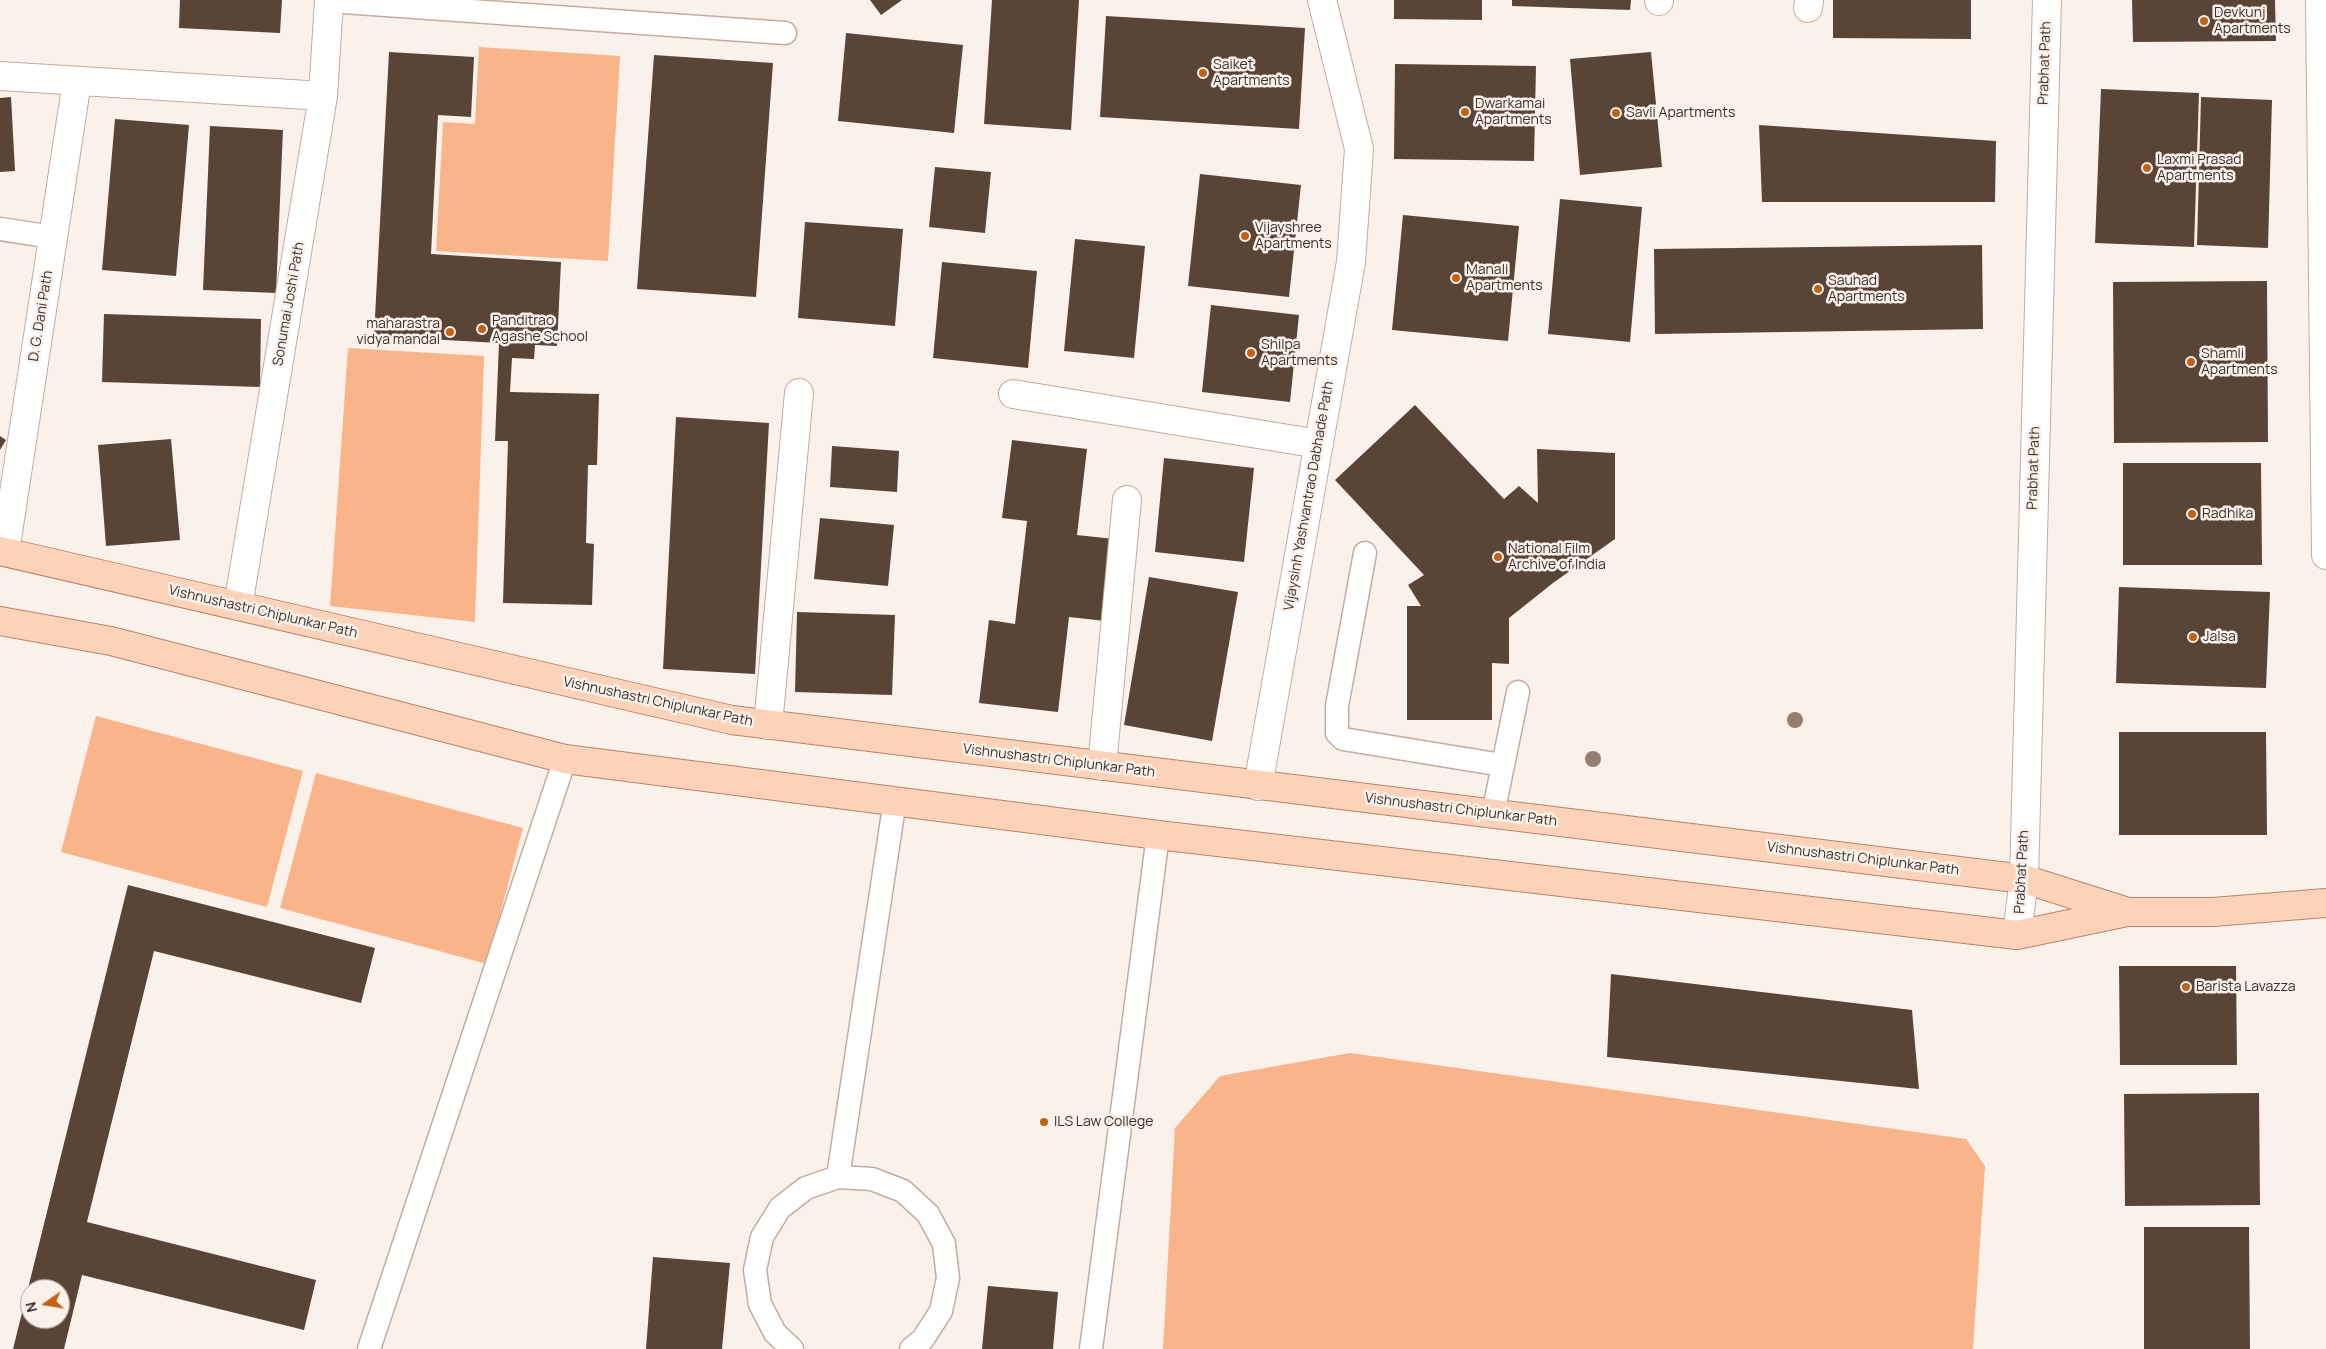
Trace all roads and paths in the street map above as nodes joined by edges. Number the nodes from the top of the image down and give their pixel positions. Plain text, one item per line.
1 (329, 0) edge
2 (1322, 0) edge
3 (2047, 0) edge
4 (2320, 0) edge
5 (785, 32) dead end
6 (0, 76) edge
7 (77, 81) junction
8 (324, 96) junction
9 (0, 229) edge
10 (53, 237) junction
11 (799, 393) dead end
12 (1013, 394) dead end
13 (1318, 444) junction
14 (1127, 500) dead end
15 (2, 551) edge
16 (1365, 553) dead end
17 (2326, 555) edge
18 (238, 606) junction
19 (0, 621) edge
20 (1518, 692) dead end
21 (768, 725) junction
22 (564, 759) junction
23 (1102, 766) junction
24 (1502, 766) junction
25 (1258, 786) junction
26 (895, 800) junction
27 (1494, 814) junction
28 (1158, 835) junction
29 (2024, 879) junction
30 (2326, 903) edge
31 (2126, 912) junction
32 (2017, 935) junction
33 (838, 1177) junction
34 (369, 1349) edge
35 (792, 1349) edge
36 (910, 1349) edge
37 (1091, 1349) edge

1 - 5 lane
1 - 8 street, Sonumai Joshi Path
2 - 13 street, Vijaysinh Yashvantrao Dabhade Path
3 - 29 street, Prabhat Path
4 - 17 street
6 - 7 street
7 - 8 street
7 - 10 street, D. G. Dani Path
8 - 18 street, Sonumai Joshi Path
9 - 10 lane
10 - 15 street, D. G. Dani Path
11 - 21 street
12 - 13 street
13 - 25 street, Vijaysinh Yashvantrao Dabhade Path
14 - 23 street
15 - 18 main road, Vishnushastri Chiplunkar Path
16 - 24 lane
18 - 21 main road, Vishnushastri Chiplunkar Path
19 - 22 main road, Vishnushastri Chiplunkar Path
20 - 24 lane
21 - 23 main road, Vishnushastri Chiplunkar Path
22 - 26 main road, Vishnushastri Chiplunkar Path
22 - 34 lane
23 - 25 main road, Vishnushastri Chiplunkar Path
24 - 27 lane
25 - 27 main road, Vishnushastri Chiplunkar Path
26 - 28 main road, Vishnushastri Chiplunkar Path
26 - 33 lane
27 - 29 main road, Vishnushastri Chiplunkar Path
28 - 32 main road, Vishnushastri Chiplunkar Path
28 - 37 lane
29 - 31 main road, Vishnushastri Chiplunkar Path
29 - 32 street, Prabhat Path
30 - 31 main road, Vishnushastri Chiplunkar Path
31 - 32 main road, Vishnushastri Chiplunkar Path
33 - 35 lane
33 - 36 lane

